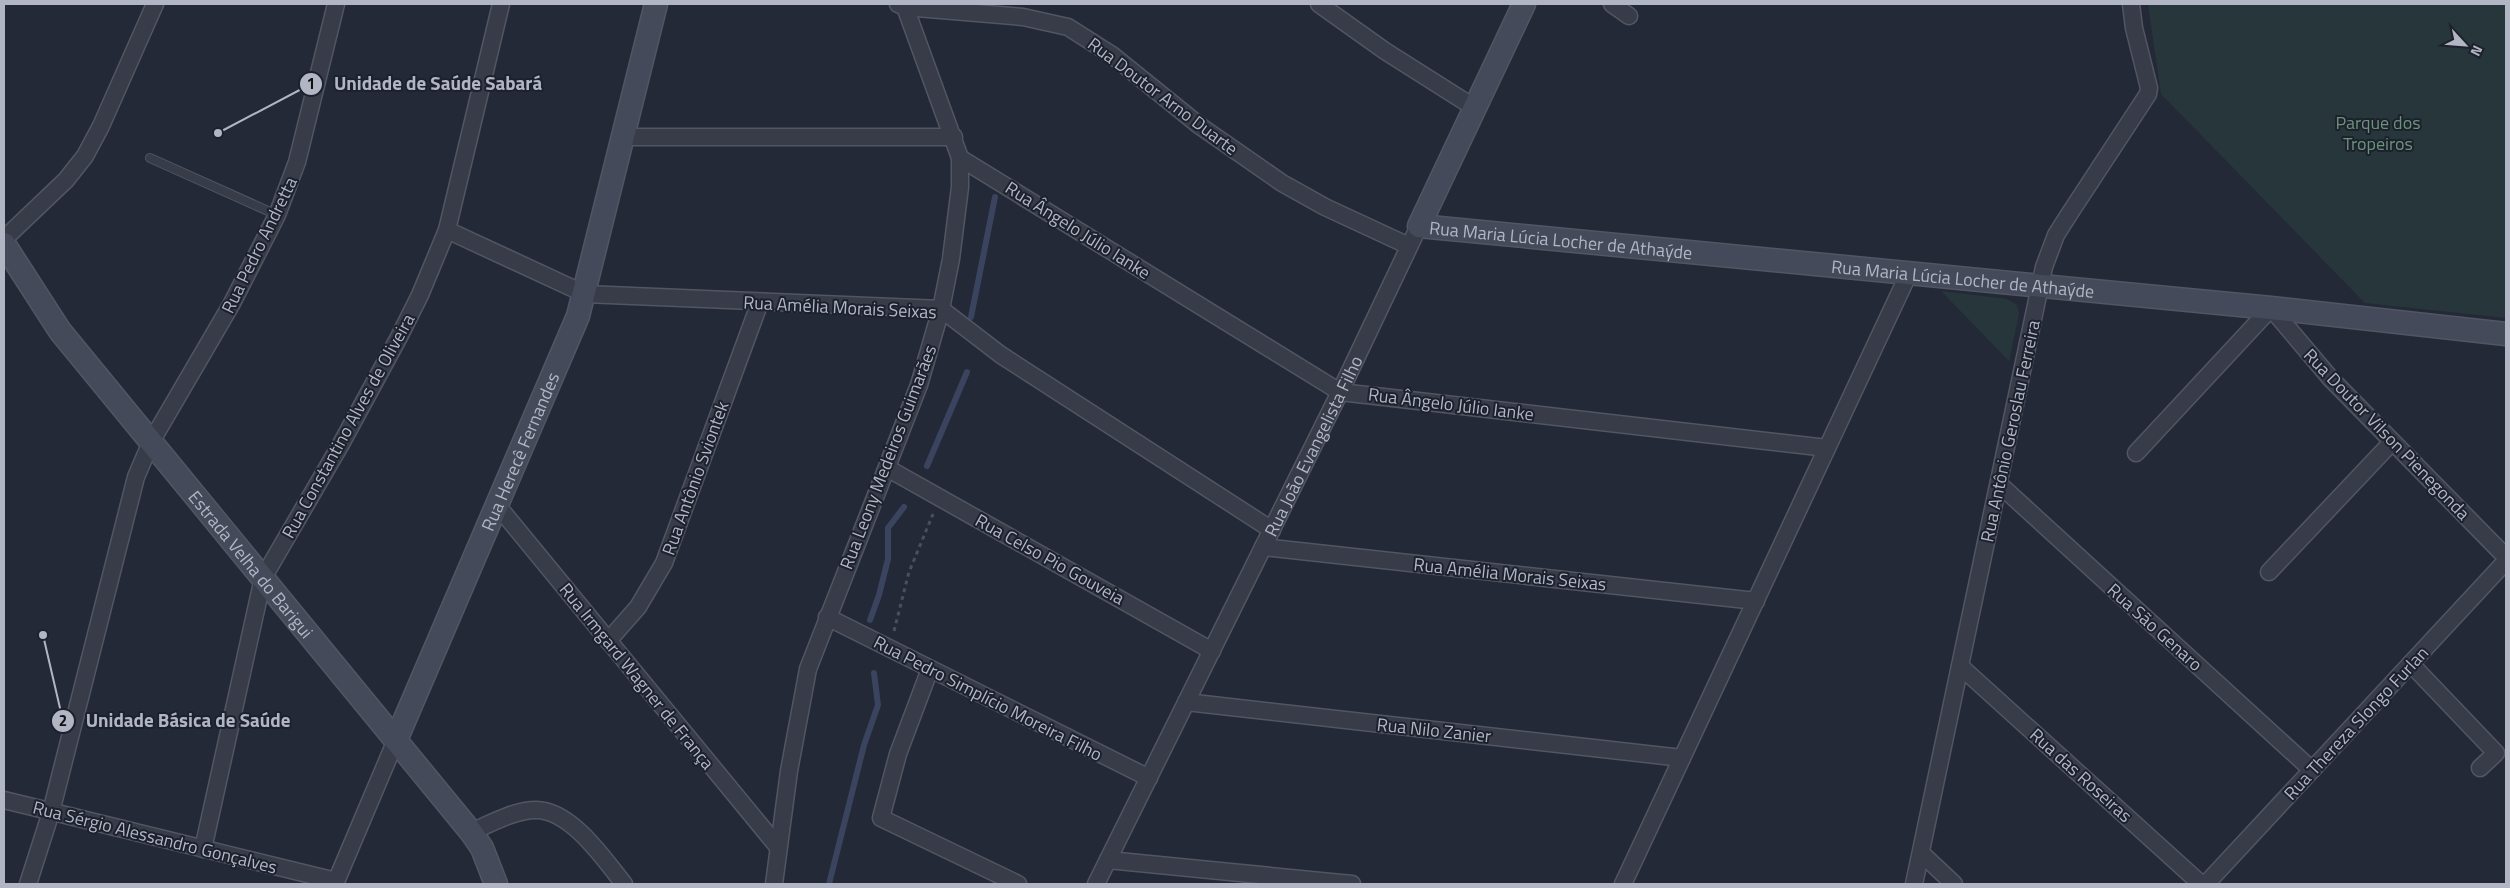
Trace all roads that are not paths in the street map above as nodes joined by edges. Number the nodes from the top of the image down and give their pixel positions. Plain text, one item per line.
1 (155, 4) edge
2 (336, 4) edge
3 (501, 4) edge
4 (656, 4) edge
5 (1319, 4) edge
6 (1524, 4) edge
7 (1612, 4) edge
8 (2130, 4) edge
9 (902, 5) edge
10 (1629, 16) dead end
11 (1475, 108) junction
12 (624, 137) junction
13 (954, 137) junction
14 (150, 158) dead end
15 (960, 158) junction
16 (277, 215) junction
17 (1419, 226) junction
18 (447, 230) junction
19 (4, 239) edge
20 (4, 244) edge
21 (1409, 246) junction
22 (1909, 273) junction
23 (2040, 286) junction
24 (585, 294) junction
25 (760, 302) junction
26 (2270, 308) junction
27 (941, 309) junction
28 (2506, 334) edge
29 (1340, 392) junction
30 (151, 442) junction
31 (2392, 442) junction
32 (1827, 448) junction
33 (2136, 452) dead end
34 (887, 468) junction
35 (1998, 484) junction
36 (497, 505) junction
37 (1272, 530) junction
38 (1263, 547) junction
39 (2506, 559) edge
40 (2269, 572) dead end
41 (263, 578) junction
42 (1756, 600) junction
43 (827, 617) junction
44 (608, 641) junction
45 (1212, 651) junction
46 (2411, 664) junction
47 (1960, 666) junction
48 (930, 669) junction
49 (1186, 702) junction
50 (396, 740) junction
51 (1682, 758) junction
52 (2480, 768) dead end
53 (2312, 770) junction
54 (1149, 778) junction
55 (4, 800) edge
56 (51, 812) junction
57 (471, 832) junction
58 (778, 847) junction
59 (203, 849) junction
60 (1921, 853) junction
61 (1108, 860) junction
62 (495, 882) edge
63 (335, 883) edge
64 (28, 884) edge
65 (624, 884) edge
66 (774, 884) edge
67 (1018, 884) edge
68 (1096, 884) edge
69 (1352, 884) edge
70 (1623, 884) edge
71 (1914, 884) edge
72 (1954, 884) edge
73 (2201, 884) edge
74 (2206, 884) edge

1 - 19 street
2 - 16 street, Rua Pedro Andretta
3 - 18 street, Rua Constantino Alves de Oliveira
4 - 12 street, Rua Herecê Fernandes
5 - 11 street
6 - 11 street, Rua João Evangelista Filho
7 - 10 street
8 - 23 street, Rua Antônio Geroslau Ferreira
9 - 13 street, Rua Leony Medeiros Guimarães
9 - 21 street, Rua Doutor Arno Duarte
11 - 17 street, Rua João Evangelista Filho
12 - 13 street
12 - 24 street, Rua Herecê Fernandes
13 - 15 street, Rua Leony Medeiros Guimarães
14 - 16 lane
15 - 27 street, Rua Leony Medeiros Guimarães
15 - 29 street, Rua Ângelo Júlio Ianke
16 - 30 street, Rua Pedro Andretta
17 - 21 street, Rua João Evangelista Filho
17 - 22 street, Rua Maria Lúcia Locher de Athaýde
18 - 24 street, Rua Amélia Morais Seixas
18 - 41 street, Rua Constantino Alves de Oliveira
20 - 30 street, Estrada Velha do Barigui
21 - 29 street, Rua João Evangelista Filho
22 - 23 street, Rua Maria Lúcia Locher de Athaýde
22 - 32 street
23 - 26 street, Rua Maria Lúcia Locher de Athaýde
23 - 35 street, Rua Antônio Geroslau Ferreira
24 - 25 street, Rua Amélia Morais Seixas
24 - 36 street, Rua Herecê Fernandes
25 - 27 street, Rua Amélia Morais Seixas
25 - 44 street, Rua Antônio Sviontek
26 - 28 street, Rua Maria Lúcia Locher de Athaýde
26 - 31 street, Rua Doutor Vilson Pienegonda
26 - 33 street
27 - 34 street, Rua Leony Medeiros Guimarães
27 - 37 street, Rua Amélia Morais Seixas
29 - 32 street, Rua Ângelo Júlio Ianke
29 - 37 street, Rua João Evangelista Filho
30 - 41 street, Estrada Velha do Barigui
30 - 56 street, Rua Pedro Andretta
31 - 39 street, Rua Doutor Vilson Pienegonda
31 - 40 street
32 - 42 street
34 - 43 street, Rua Leony Medeiros Guimarães
34 - 45 street, Rua Celso Pio Gouveia
35 - 47 street, Rua Antônio Geroslau Ferreira
35 - 53 street, Rua São Genaro
36 - 44 street, Rua Irmgard Wagner de França
36 - 50 street, Rua Herecê Fernandes
37 - 38 street, Rua João Evangelista Filho
38 - 42 street, Rua Amélia Morais Seixas
38 - 45 street, Rua João Evangelista Filho
39 - 46 street, Rua Thereza Slongo Furlan
41 - 50 street, Estrada Velha do Barigui
41 - 59 street, Rua Constantino Alves de Oliveira
42 - 51 street
43 - 48 street, Rua Pedro Simplício Moreira Filho
43 - 58 street, Rua Leony Medeiros Guimarães
44 - 58 street, Rua Irmgard Wagner de França
45 - 49 street, Rua João Evangelista Filho
46 - 52 street
46 - 53 street, Rua Thereza Slongo Furlan
47 - 60 street, Rua Antônio Geroslau Ferreira
47 - 73 street, Rua das Roseiras
48 - 54 street, Rua Pedro Simplício Moreira Filho
48 - 67 street
49 - 51 street, Rua Nilo Zanier
49 - 54 street, Rua João Evangelista Filho
50 - 57 street, Estrada Velha do Barigui
50 - 63 street, Rua Herecê Fernandes
51 - 70 street
53 - 74 street, Rua Thereza Slongo Furlan
54 - 61 street, Rua João Evangelista Filho
55 - 56 street, Rua Sérgio Alessandro Gonçalves
56 - 59 street, Rua Sérgio Alessandro Gonçalves
56 - 64 street, Rua Pedro Andretta
57 - 62 street, Estrada Velha do Barigui
57 - 65 street
58 - 66 street, Rua Leony Medeiros Guimarães
59 - 63 street, Rua Sérgio Alessandro Gonçalves
60 - 71 street, Rua Antônio Geroslau Ferreira
60 - 72 street
61 - 68 street, Rua João Evangelista Filho
61 - 69 street

